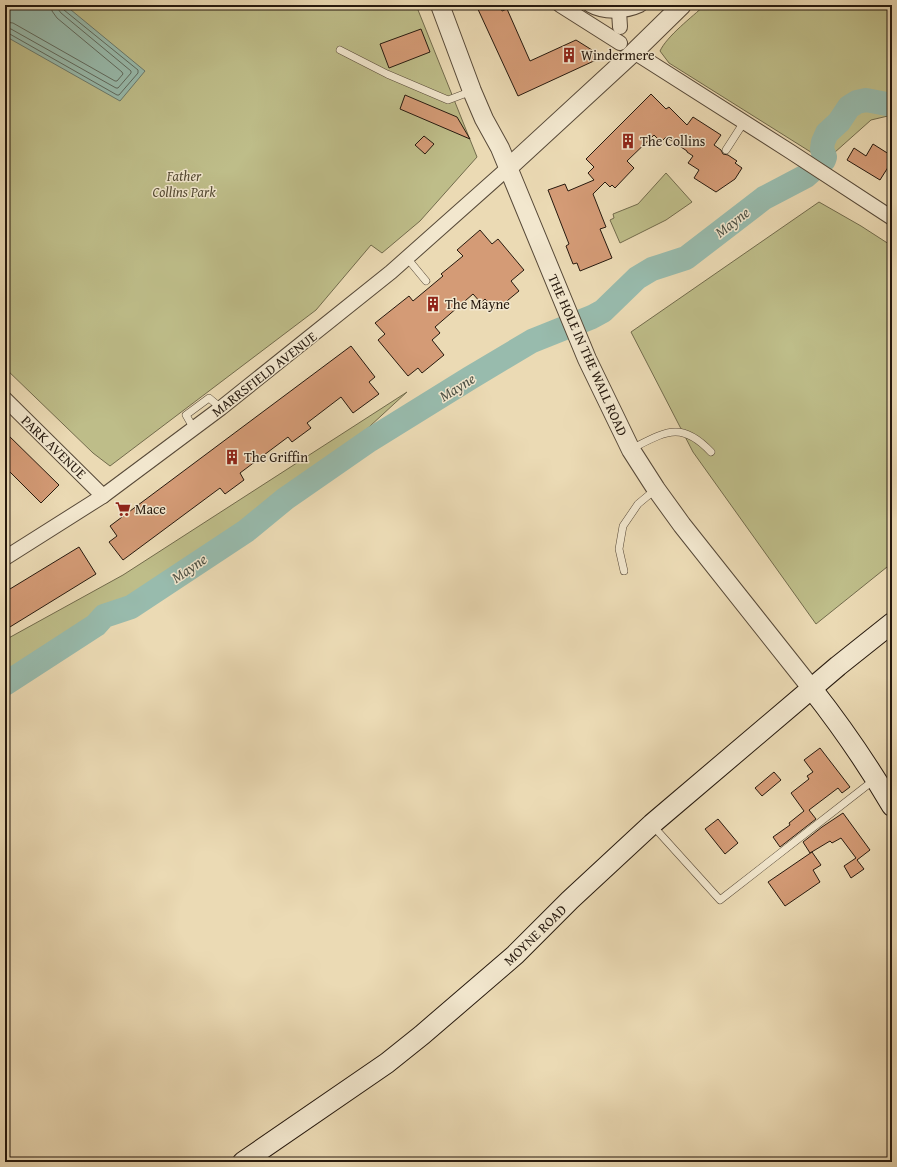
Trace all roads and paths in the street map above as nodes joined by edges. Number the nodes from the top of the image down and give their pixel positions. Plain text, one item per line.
1 (440, 5) edge
2 (560, 5) edge
3 (590, 5) edge
4 (640, 5) edge
5 (682, 5) edge
6 (619, 11) junction
7 (620, 26) dead end
8 (627, 48) junction
9 (340, 50) dead end
10 (472, 91) junction
11 (744, 122) junction
12 (726, 150) dead end
13 (508, 168) junction
14 (892, 218) edge
15 (406, 258) junction
16 (426, 281) dead end
17 (5, 399) edge
18 (631, 450) junction
19 (711, 452) dead end
20 (656, 489) junction
21 (103, 496) junction
22 (5, 558) edge
23 (624, 571) dead end
24 (892, 623) edge
25 (812, 689) junction
26 (876, 778) junction
27 (892, 806) edge
28 (652, 824) junction
29 (243, 1162) edge

1 - 10 street, THE HOLE IN THE WALL ROAD
2 - 8 street
3 - 6 street
4 - 6 street
5 - 8 street
6 - 7 street
8 - 11 street
8 - 13 street
9 - 10 lane
10 - 13 street, THE HOLE IN THE WALL ROAD
11 - 12 lane
11 - 14 street
13 - 15 street, MARRSFIELD AVENUE
13 - 18 street, THE HOLE IN THE WALL ROAD
15 - 16 lane
15 - 21 street, MARRSFIELD AVENUE
17 - 21 street, PARK AVENUE
18 - 19 lane
18 - 20 street, THE HOLE IN THE WALL ROAD
20 - 23 lane
20 - 25 street, THE HOLE IN THE WALL ROAD
21 - 22 street, MARRSFIELD AVENUE
24 - 25 main road, MOYNE ROAD
25 - 26 main road
25 - 28 main road, MOYNE ROAD
26 - 27 main road
26 - 28 lane
28 - 29 main road, MOYNE ROAD

